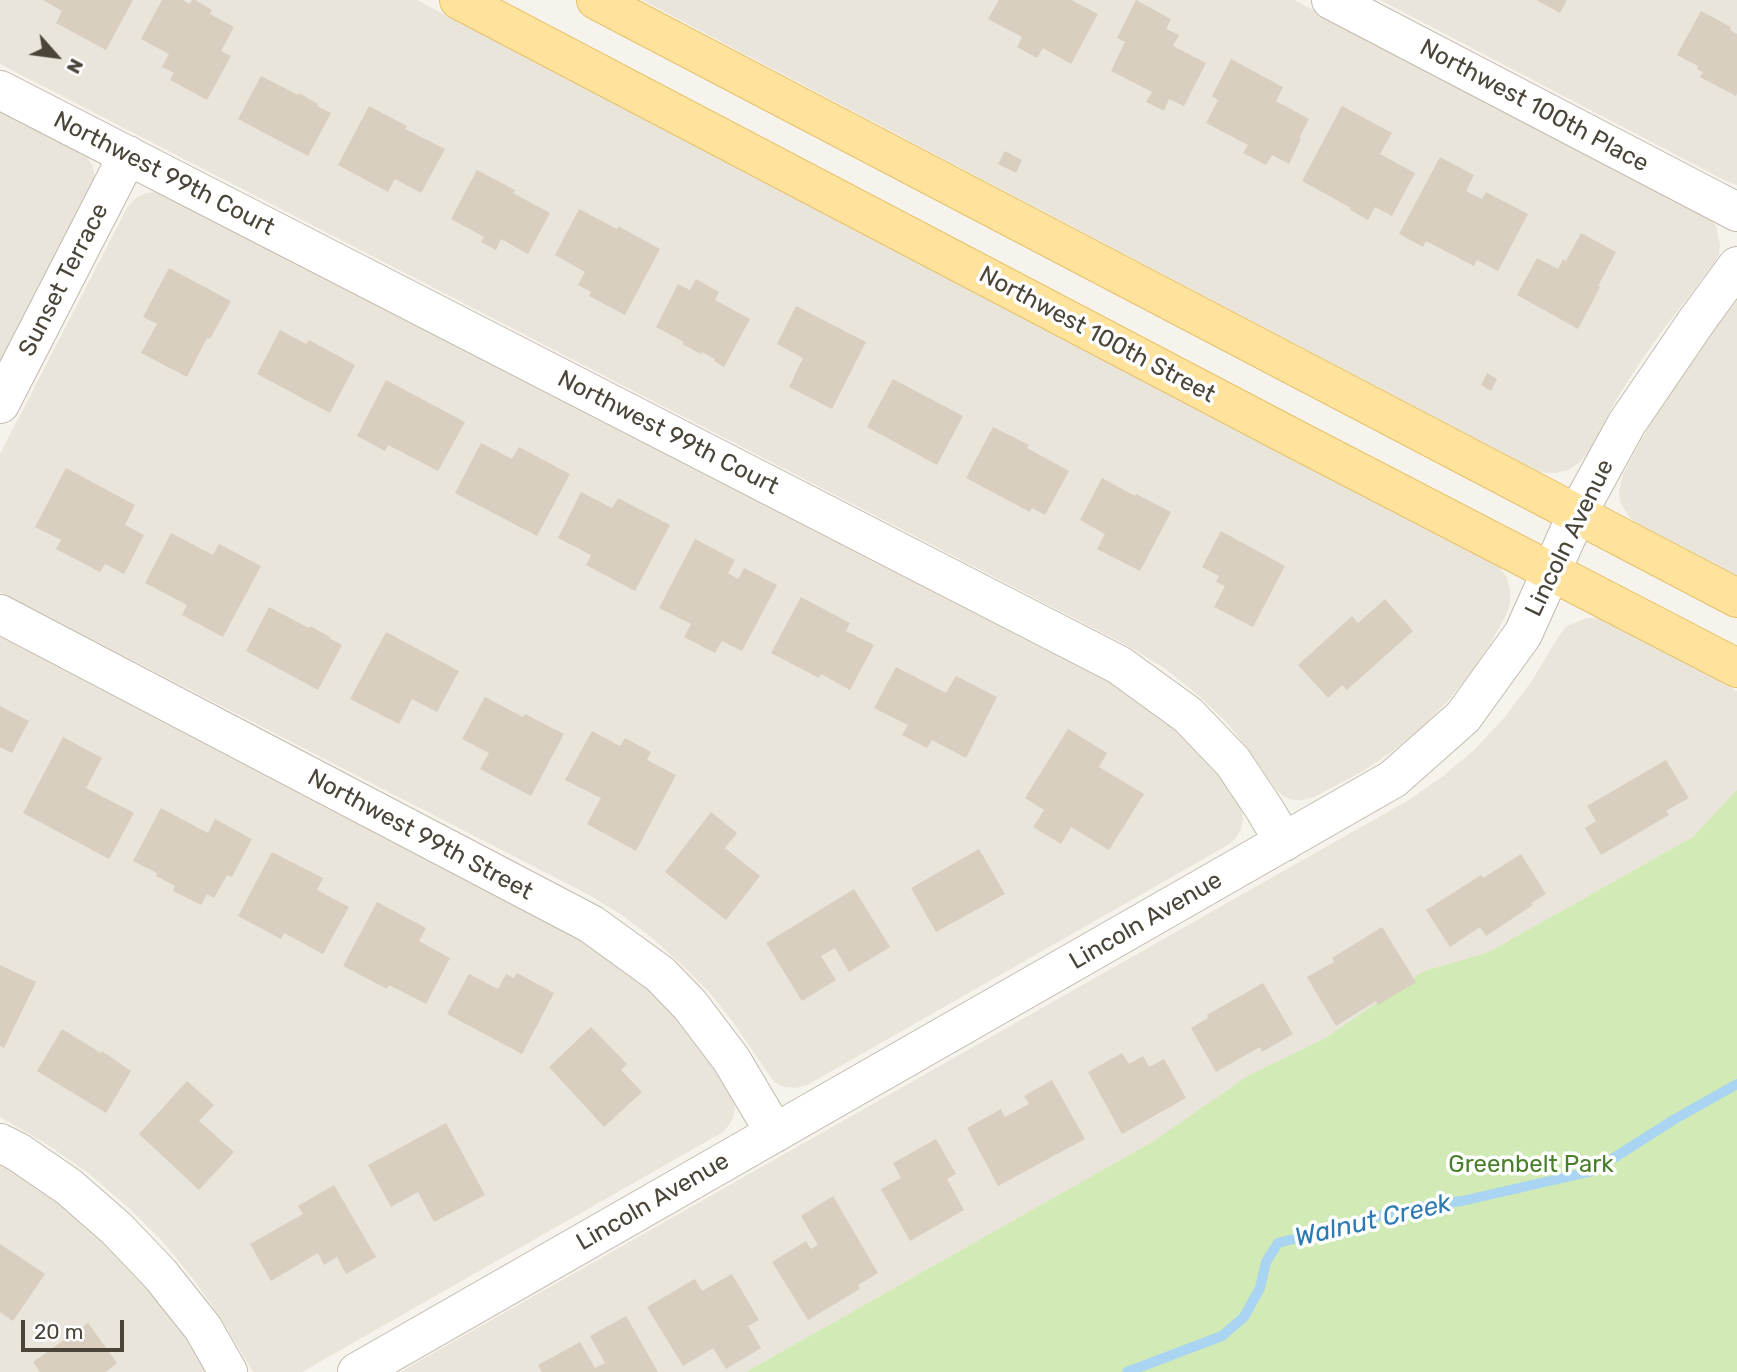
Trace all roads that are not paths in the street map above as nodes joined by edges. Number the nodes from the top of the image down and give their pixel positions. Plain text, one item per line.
1 (459, 0) edge
2 (596, 0) edge
3 (1331, 0) edge
4 (0, 90) edge
5 (128, 155) junction
6 (1737, 212) edge
7 (1737, 265) edge
8 (0, 404) edge
9 (1577, 514) junction
10 (1552, 571) junction
11 (1737, 598) edge
12 (0, 614) edge
13 (1737, 667) edge
14 (1284, 842) junction
15 (775, 1133) junction
16 (0, 1143) edge
17 (228, 1372) edge
18 (357, 1372) edge

1 - 10 main road, Northwest 100th Street
2 - 9 main road
3 - 6 street, Northwest 100th Place
4 - 5 street, Northwest 99th Court
5 - 8 street, Sunset Terrace
5 - 14 street, Northwest 99th Court
7 - 9 street, Lincoln Avenue
9 - 10 street, Lincoln Avenue
9 - 11 main road
10 - 13 main road, Northwest 100th Street
10 - 14 street, Lincoln Avenue
12 - 15 street, Northwest 99th Street
14 - 15 street, Lincoln Avenue
15 - 18 street, Lincoln Avenue
16 - 17 street

